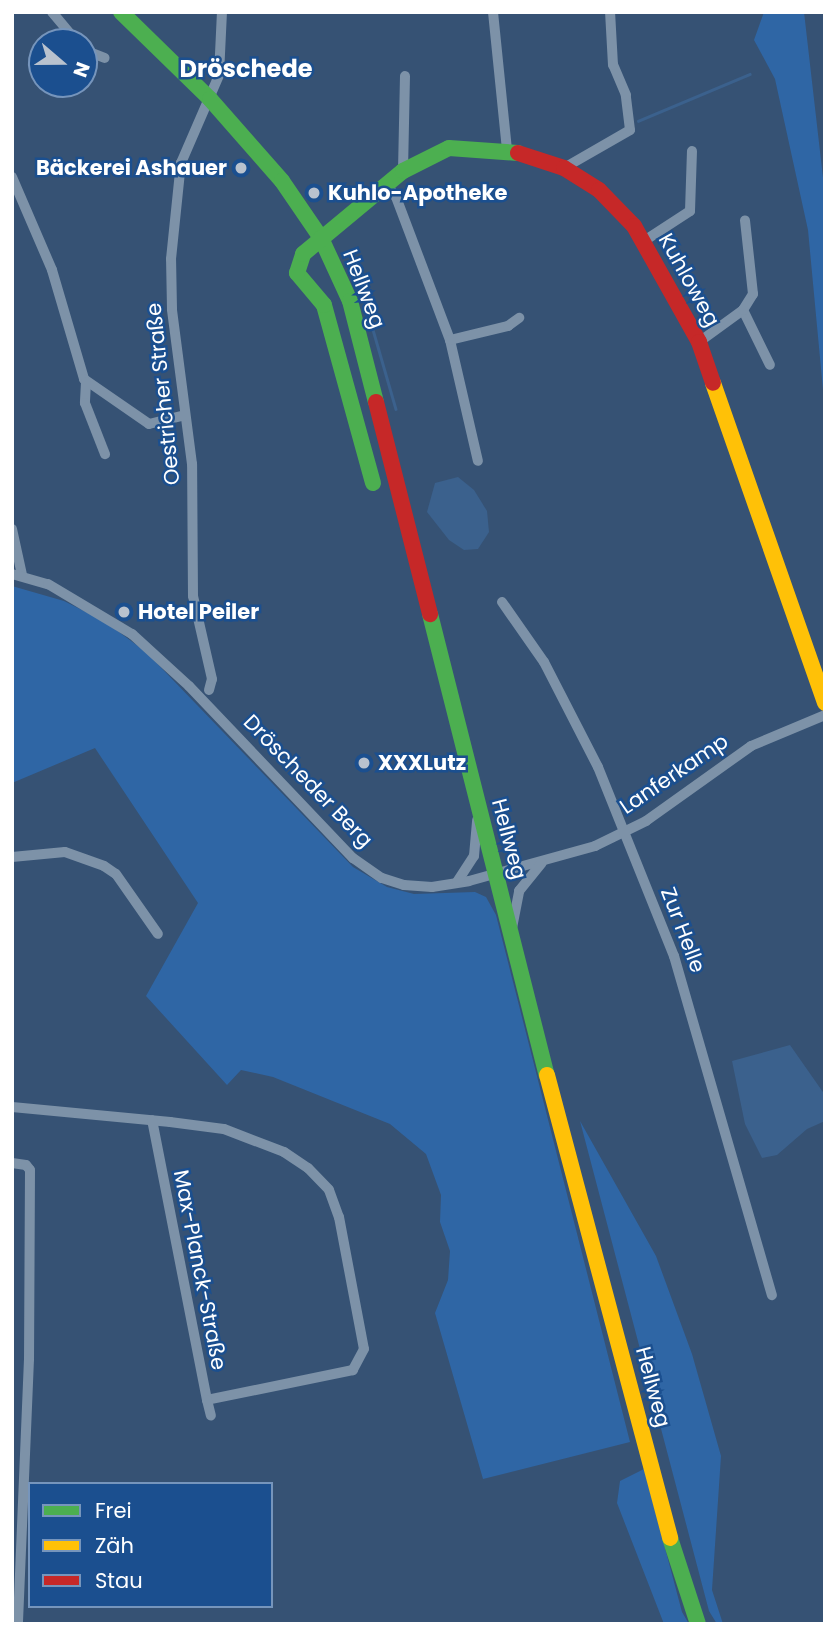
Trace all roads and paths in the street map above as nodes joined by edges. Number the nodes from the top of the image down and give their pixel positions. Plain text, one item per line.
1 (52, 12) edge
2 (121, 12) edge
3 (222, 12) edge
4 (492, 12) edge
5 (610, 12) edge
6 (65, 28) edge
7 (98, 55) edge
8 (105, 58) dead end
9 (405, 76) dead end
10 (210, 99) junction
11 (507, 149) junction
12 (692, 151) dead end
13 (564, 168) junction
14 (403, 171) junction
15 (12, 177) edge
16 (387, 185) junction
17 (745, 220) dead end
18 (321, 238) junction
19 (644, 241) junction
20 (743, 310) junction
21 (519, 318) dead end
22 (450, 340) junction
23 (699, 342) junction
24 (770, 365) dead end
25 (86, 382) junction
26 (185, 415) junction
27 (105, 454) dead end
28 (478, 461) dead end
29 (373, 483) dead end
30 (12, 529) edge
31 (17, 575) edge
32 (502, 602) dead end
33 (209, 690) dead end
34 (825, 703) edge
35 (825, 715) edge
36 (477, 800) junction
37 (624, 832) junction
38 (12, 857) edge
39 (544, 861) junction
40 (496, 873) junction
41 (457, 882) junction
42 (512, 931) junction
43 (158, 933) dead end
44 (12, 1107) edge
45 (152, 1120) junction
46 (12, 1163) edge
47 (772, 1295) dead end
48 (207, 1399) junction
49 (211, 1416) dead end
50 (18, 1505) edge
51 (18, 1624) edge
52 (698, 1624) edge

1 - 6 street
2 - 10 street, Hellweg
3 - 10 street, Oestricher Straße
4 - 11 street
5 - 13 street
7 - 8 street
9 - 14 street
10 - 18 street, Hellweg
10 - 26 street, Oestricher Straße
11 - 13 street, Kuhloweg
11 - 14 street, Kuhloweg
12 - 19 street
13 - 19 street, Kuhloweg
14 - 16 street, Kuhloweg
15 - 25 street
16 - 18 street, Kuhloweg
16 - 22 street
17 - 20 street
18 - 29 street, Kuhloweg
18 - 36 street, Hellweg
19 - 23 street, Kuhloweg
20 - 23 street
20 - 24 street
21 - 22 street
22 - 28 street
23 - 34 street, Kuhloweg
25 - 26 street
25 - 27 street
26 - 33 street, Oestricher Straße
30 - 31 street
31 - 41 street, Dröscheder Berg
32 - 37 street, Zur Helle
35 - 37 street, Lanferkamp
36 - 40 street, Hellweg
36 - 41 street
37 - 39 street, Lanferkamp
37 - 47 street, Zur Helle
38 - 43 street
39 - 40 street, Lanferkamp
39 - 42 street
40 - 41 street, Dröscheder Berg
40 - 42 street, Hellweg
42 - 52 street, Hellweg
44 - 45 street, Max-Planck-Straße
45 - 48 street, Max-Planck-Straße
45 - 48 street, Max-Planck-Straße
46 - 50 street
48 - 49 street
50 - 51 street

